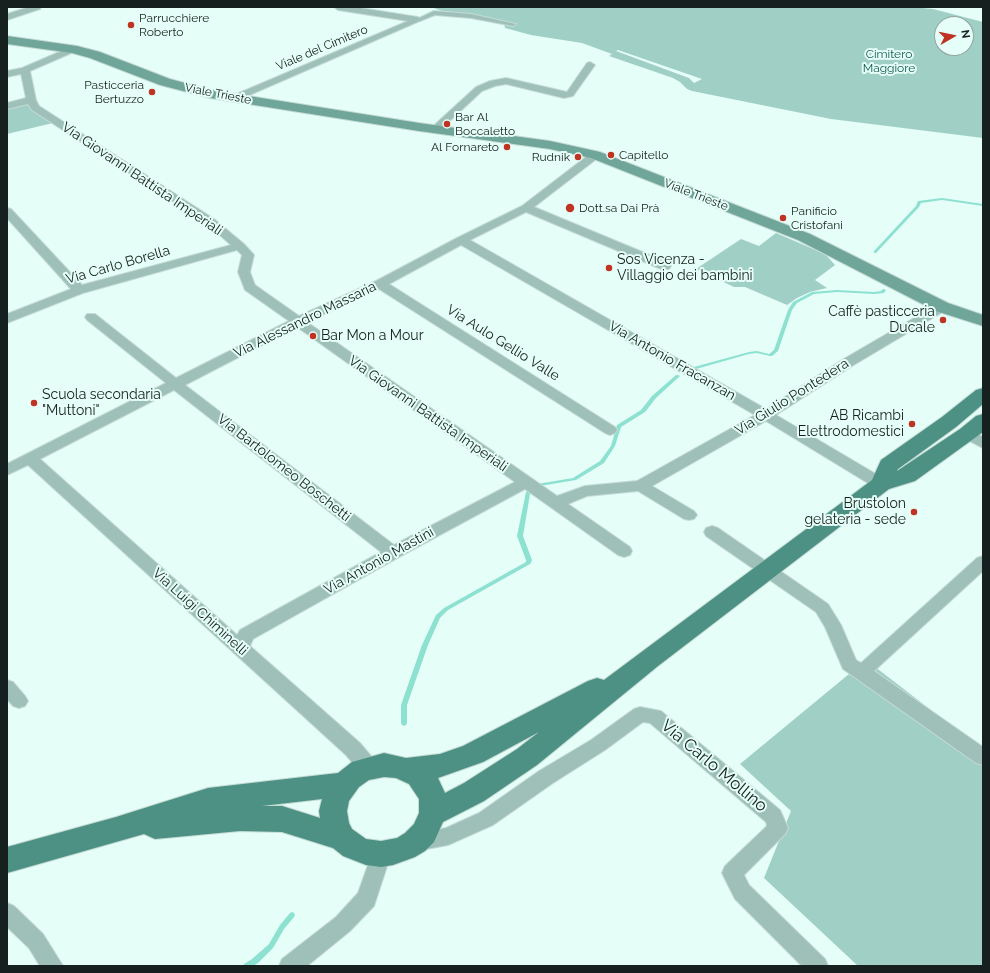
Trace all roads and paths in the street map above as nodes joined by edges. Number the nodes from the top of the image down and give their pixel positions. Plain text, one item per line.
1 (38, 7) edge
2 (338, 7) edge
3 (433, 10) edge
4 (7, 17) edge
5 (418, 20) junction
6 (513, 24) dead end
7 (7, 40) edge
8 (73, 49) junction
9 (590, 65) dead end
10 (25, 70) junction
11 (7, 74) edge
12 (235, 98) junction
13 (31, 100) junction
14 (7, 106) edge
15 (435, 129) junction
16 (595, 155) junction
17 (526, 208) junction
18 (7, 212) edge
19 (461, 240) junction
20 (240, 246) junction
21 (665, 266) dead end
22 (380, 284) junction
23 (79, 290) junction
24 (942, 307) junction
25 (91, 317) dead end
26 (7, 319) edge
27 (983, 321) edge
28 (297, 322) junction
29 (983, 333) edge
30 (175, 384) junction
31 (983, 394) edge
32 (766, 415) junction
33 (610, 430) dead end
34 (978, 432) edge
35 (30, 459) junction
36 (7, 470) edge
37 (526, 482) junction
38 (881, 484) junction
39 (640, 486) junction
40 (555, 503) junction
41 (689, 515) dead end
42 (712, 532) dead end
43 (624, 551) dead end
44 (393, 553) junction
45 (983, 562) edge
46 (767, 570) junction
47 (240, 648) junction
48 (649, 659) junction
49 (862, 672) junction
50 (7, 687) edge
51 (19, 701) dead end
52 (983, 756) edge
53 (369, 768) junction
54 (406, 769) junction
55 (344, 784) junction
56 (433, 813) junction
57 (116, 830) junction
58 (342, 838) junction
59 (415, 842) junction
60 (380, 854) junction
61 (7, 860) edge
62 (7, 912) edge
63 (52, 966) edge
64 (290, 966) edge
65 (817, 966) edge

1 - 4 street
2 - 5 street
3 - 5 street
3 - 6 street
5 - 12 street, Viale del Cimitero
7 - 8 main road, Viale Trieste
8 - 10 street
8 - 12 main road, Viale Trieste
9 - 15 street
10 - 11 street
10 - 13 street
12 - 15 main road, Viale Trieste
13 - 14 street
13 - 20 street, Via Giovanni Battista Imperiali
15 - 16 main road, Viale Trieste
16 - 17 street, Via Alessandro Massaria
16 - 24 main road, Viale Trieste
17 - 19 street, Via Alessandro Massaria
17 - 21 street
18 - 23 street
19 - 22 street, Via Alessandro Massaria
19 - 32 street, Via Antonio Fracanzan
20 - 23 street, Via Carlo Borella
20 - 28 street, Via Giovanni Battista Imperiali
22 - 28 street, Via Alessandro Massaria
22 - 33 street, Via Aulo Gellio Valle
23 - 26 street, Via Carlo Borella
24 - 27 main road, Viale Trieste
24 - 29 main road, Viale Trieste
24 - 32 street, Via Giulio Pontedera
25 - 30 street, Via Bartolomeo Boschetti
28 - 30 street, Via Alessandro Massaria
28 - 37 street, Via Giovanni Battista Imperiali
30 - 35 street, Via Alessandro Massaria
30 - 44 street, Via Bartolomeo Boschetti
31 - 38 main road
32 - 38 street, Via Antonio Fracanzan
32 - 39 street, Via Giulio Pontedera
34 - 38 main road
35 - 36 street, Via Alessandro Massaria
35 - 47 street, Via Luigi Chiminelli
37 - 40 street, Via Giovanni Battista Imperiali
37 - 44 street, Via Antonio Mastini
38 - 46 main road
39 - 40 street, Via Giulio Pontedera
39 - 41 street
40 - 43 street, Via Giovanni Battista Imperiali
42 - 46 street
44 - 47 street, Via Antonio Mastini
45 - 49 street
46 - 48 main road
46 - 49 street
47 - 53 street, Via Luigi Chiminelli
48 - 54 main road
48 - 56 main road
49 - 52 street
50 - 51 street
53 - 54 main road
53 - 55 main road
54 - 56 main road
55 - 57 main road
55 - 58 main road
56 - 59 main road
57 - 58 main road
57 - 61 main road
58 - 60 main road
59 - 60 main road
59 - 65 street, Via Carlo Mollino
60 - 64 street
62 - 63 street

